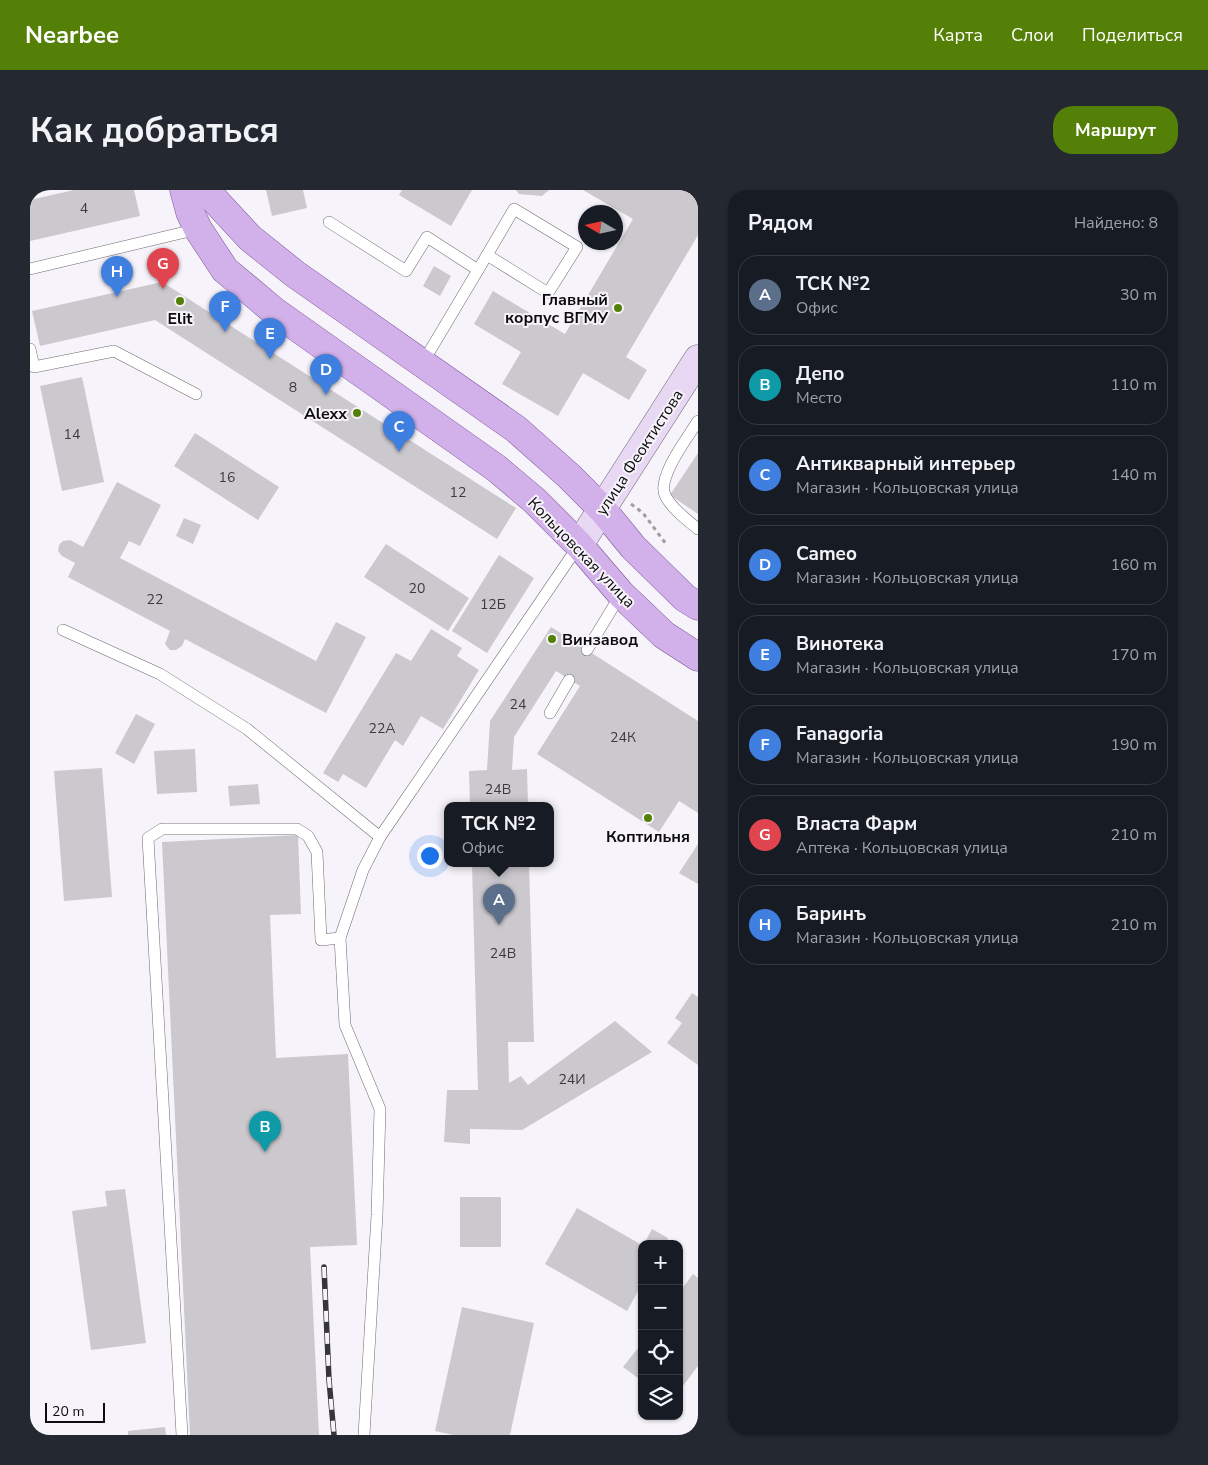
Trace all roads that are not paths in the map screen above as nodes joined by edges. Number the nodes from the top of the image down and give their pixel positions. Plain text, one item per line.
1 (184, 190) edge
2 (209, 190) edge
3 (329, 222) dead end
4 (198, 229) junction
5 (487, 255) junction
6 (30, 269) edge
7 (478, 270) junction
8 (30, 349) edge
9 (698, 359) edge
10 (422, 364) junction
11 (196, 394) dead end
12 (698, 422) edge
13 (602, 509) junction
14 (698, 529) edge
15 (579, 544) junction
16 (621, 594) junction
17 (698, 606) edge
18 (63, 630) dead end
19 (587, 650) dead end
20 (698, 657) edge
21 (569, 680) dead end
22 (550, 713) dead end
23 (380, 837) junction
24 (340, 938) junction
25 (182, 1435) edge
26 (364, 1435) edge

1 - 4 main road, Кольцовская улица
2 - 10 main road
3 - 7 lane
4 - 6 lane
4 - 15 main road, Кольцовская улица
5 - 5 lane
5 - 7 lane
7 - 10 lane
8 - 11 lane
9 - 13 street, улица Феоктистова
10 - 13 main road
12 - 14 lane
13 - 15 street, улица Феоктистова
13 - 17 main road
15 - 16 main road, Кольцовская улица
15 - 23 lane
16 - 19 lane
16 - 20 main road, Кольцовская улица
18 - 23 lane
21 - 22 lane
23 - 24 lane
24 - 25 lane
24 - 26 lane

